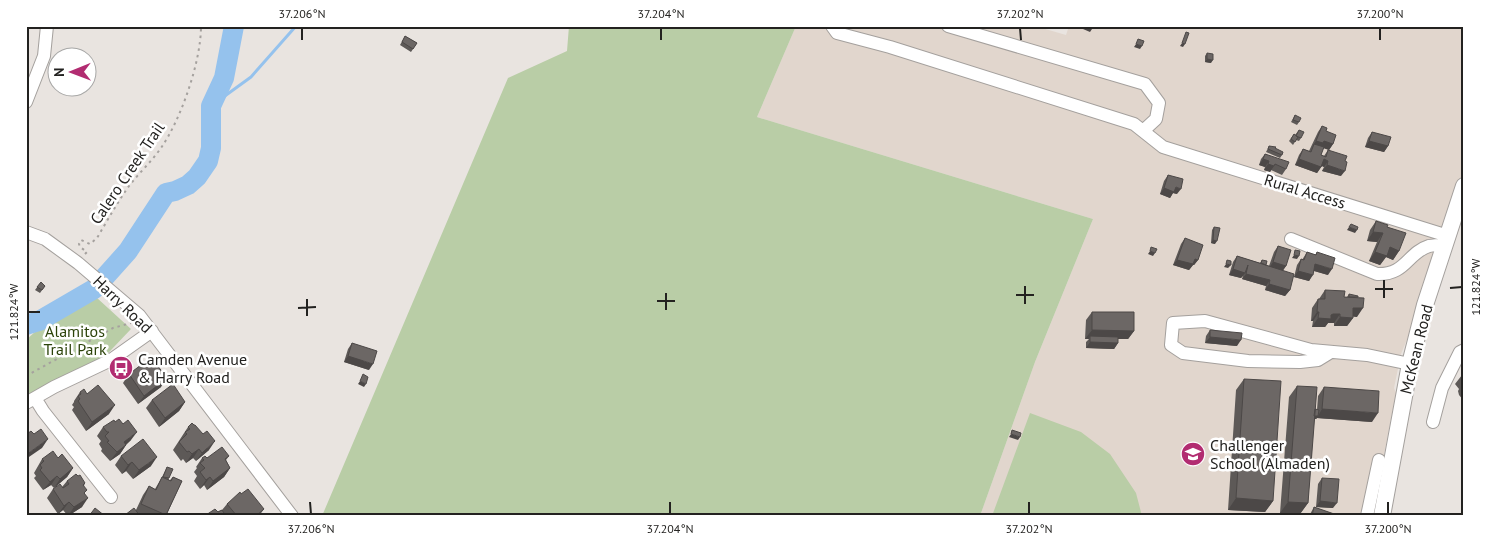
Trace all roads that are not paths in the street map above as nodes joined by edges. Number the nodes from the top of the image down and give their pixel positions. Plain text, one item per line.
1 (46, 26) edge
2 (832, 26) edge
3 (948, 26) edge
4 (26, 102) edge
5 (1143, 131) junction
6 (1464, 186) edge
7 (26, 232) edge
8 (1291, 239) dead end
9 (1447, 240) junction
10 (152, 331) junction
11 (1464, 350) edge
12 (1331, 352) junction
13 (1410, 364) junction
14 (31, 401) edge
15 (1433, 422) dead end
16 (1378, 460) dead end
17 (111, 497) dead end
18 (292, 516) edge
19 (1367, 516) edge
20 (1382, 516) edge

1 - 4 street
2 - 5 street
3 - 5 street
5 - 9 street, Rural Access
6 - 9 main road, McKean Road
7 - 10 street, Harry Road
8 - 9 street
9 - 13 main road, McKean Road
10 - 14 street
10 - 18 street, Harry Road
11 - 15 street
12 - 12 street
12 - 13 street
13 - 20 main road, McKean Road
14 - 17 street
16 - 19 street

